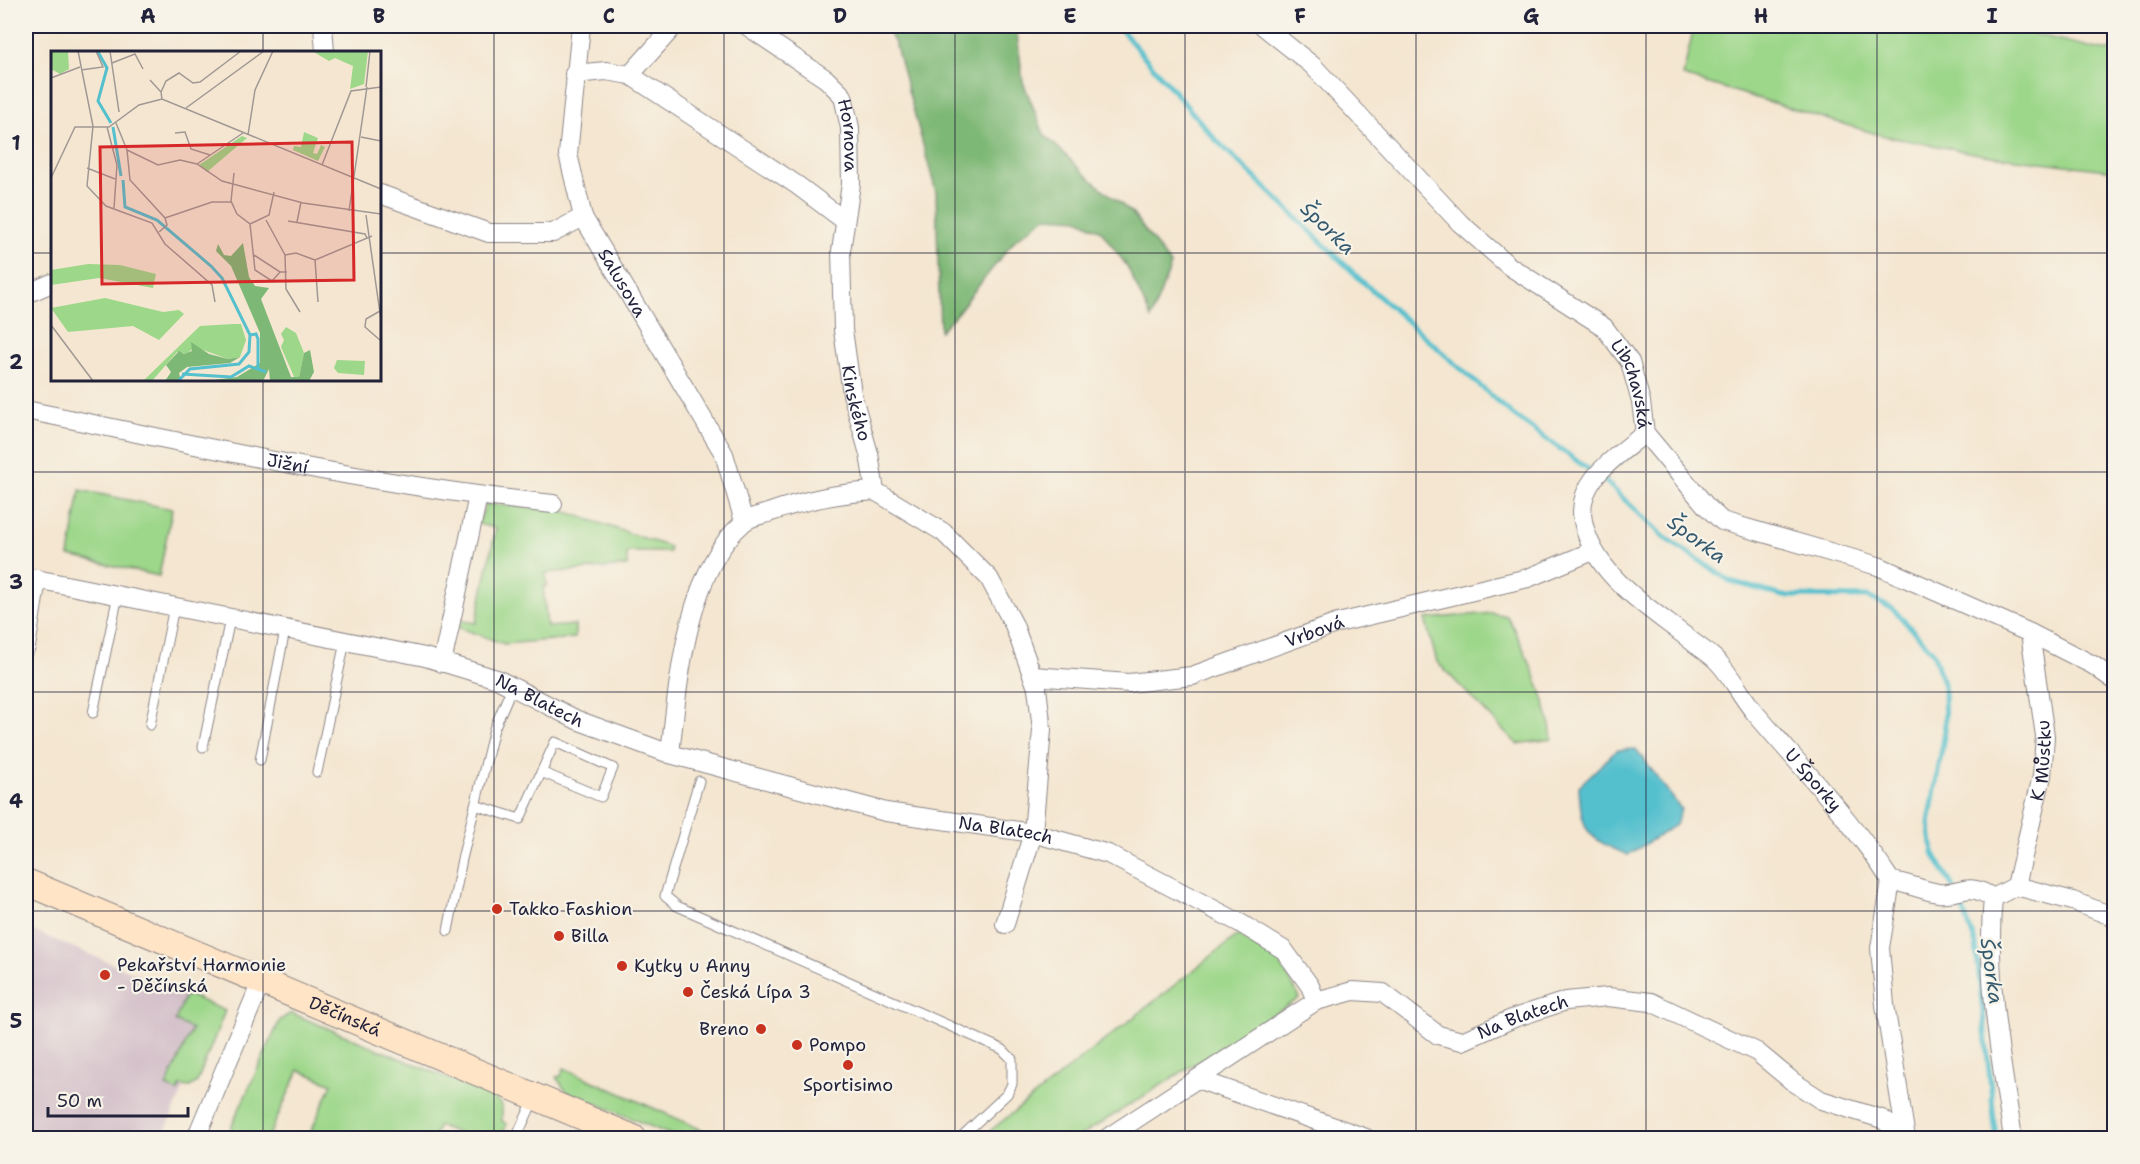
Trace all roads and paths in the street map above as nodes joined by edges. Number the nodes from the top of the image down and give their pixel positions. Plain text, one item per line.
1 (323, 26) edge
2 (580, 26) edge
3 (674, 26) edge
4 (747, 26) edge
5 (1263, 26) edge
6 (325, 51) edge
7 (574, 74) junction
8 (630, 75) junction
9 (381, 194) edge
10 (583, 218) junction
11 (845, 220) junction
12 (51, 283) edge
13 (26, 294) edge
14 (26, 410) edge
15 (1645, 433) junction
16 (876, 491) junction
17 (478, 496) junction
18 (553, 504) dead end
19 (744, 521) junction
20 (1593, 551) junction
21 (31, 578) edge
22 (118, 595) junction
23 (174, 607) junction
24 (231, 619) junction
25 (285, 630) junction
26 (2030, 633) junction
27 (345, 642) junction
28 (26, 647) edge
29 (442, 663) junction
30 (1033, 676) junction
31 (2115, 681) edge
32 (512, 687) junction
33 (93, 713) dead end
34 (150, 726) dead end
35 (203, 747) dead end
36 (670, 754) junction
37 (260, 760) dead end
38 (316, 772) dead end
39 (541, 772) junction
40 (699, 781) dead end
41 (475, 805) junction
42 (1033, 833) junction
43 (1891, 881) junction
44 (26, 882) edge
45 (2016, 886) junction
46 (1993, 898) junction
47 (2115, 916) edge
48 (1005, 924) dead end
49 (448, 931) dead end
50 (262, 980) junction
51 (1313, 993) junction
52 (1197, 1079) junction
53 (535, 1096) junction
54 (1905, 1137) edge
55 (196, 1138) edge
56 (516, 1138) edge
57 (633, 1138) edge
58 (960, 1138) edge
59 (1107, 1138) edge
60 (1366, 1138) edge
61 (2013, 1138) edge

1 - 6 street
2 - 7 street, Salusova
3 - 8 street
4 - 11 street, Hornova
5 - 15 street, Libchavská
7 - 8 street
7 - 10 street, Salusova
8 - 11 street
9 - 10 street
10 - 19 street, Salusova
11 - 16 street, Kinského
12 - 13 street
14 - 17 street, Jižní
15 - 20 street, U Šporky
15 - 26 street, Libchavská
16 - 19 street
16 - 30 street
17 - 18 street, Jižní
17 - 29 street
19 - 36 street
20 - 30 street, Vrbová
20 - 43 street, U Šporky
21 - 22 street, Na Blatech
21 - 28 street
22 - 23 street, Na Blatech
22 - 33 lane
23 - 24 street, Na Blatech
23 - 34 lane
24 - 25 street, Na Blatech
24 - 35 lane
25 - 27 street, Na Blatech
25 - 37 lane
26 - 31 street, Libchavská
26 - 45 street, K Můstku
27 - 29 street, Na Blatech
27 - 38 lane
29 - 32 street, Na Blatech
30 - 42 street
32 - 36 street, Na Blatech
32 - 41 lane
36 - 42 street, Na Blatech
39 - 39 lane
39 - 41 lane
40 - 58 lane
41 - 49 lane
42 - 48 street
42 - 51 street, Na Blatech
43 - 46 street
43 - 54 street
44 - 50 main road, Děčínská
45 - 46 street
45 - 47 street
46 - 61 street
50 - 53 main road, Děčínská
50 - 55 street
51 - 52 street
51 - 54 street, Na Blatech
52 - 59 street
52 - 60 street
53 - 56 lane
53 - 57 main road, Děčínská

